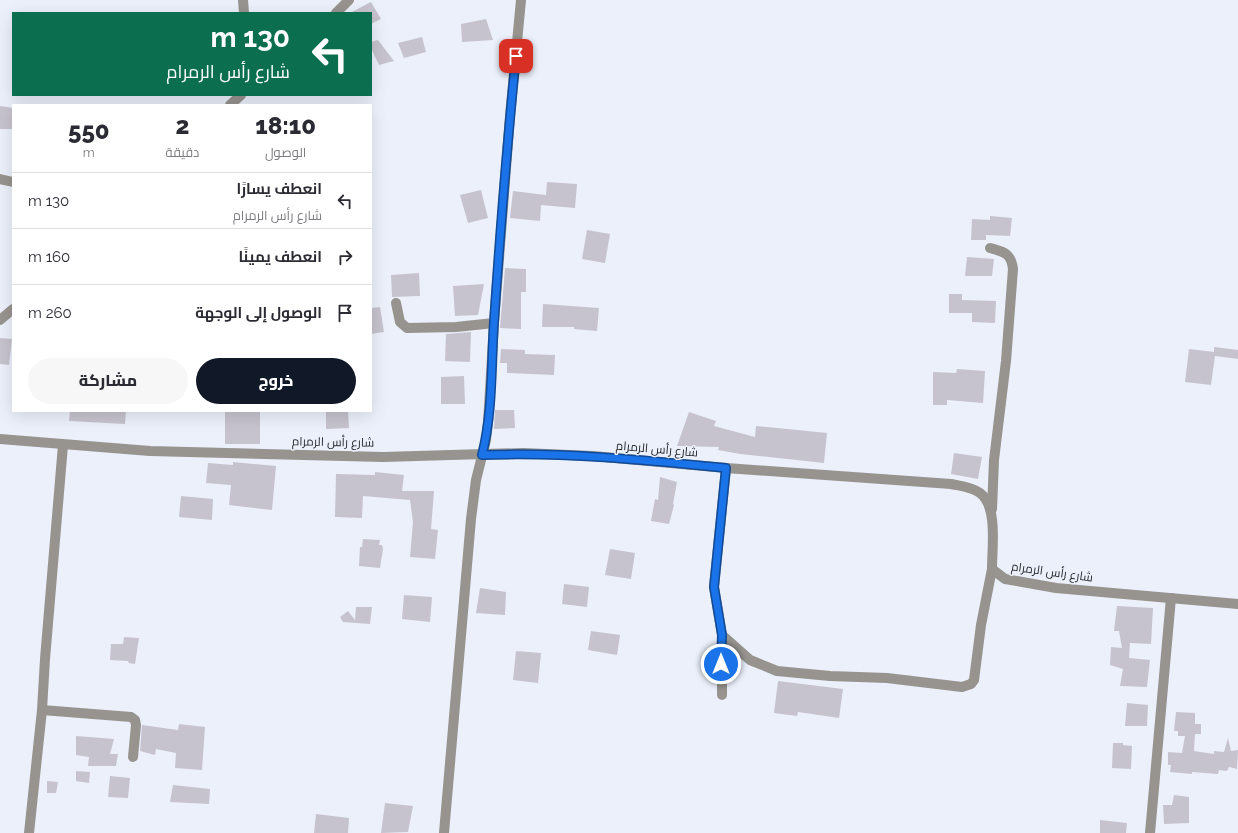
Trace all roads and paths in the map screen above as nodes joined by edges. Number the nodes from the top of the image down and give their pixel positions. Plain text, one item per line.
1 (243, 0) edge
2 (349, 0) edge
3 (521, 0) edge
4 (244, 12) edge
5 (337, 12) edge
6 (240, 96) edge
7 (231, 104) edge
8 (0, 179) edge
9 (12, 182) edge
10 (990, 248) dead end
11 (396, 303) dead end
12 (12, 309) edge
13 (0, 320) edge
14 (494, 323) junction
15 (0, 439) edge
16 (63, 445) junction
17 (482, 455) junction
18 (726, 468) junction
19 (992, 511) junction
20 (992, 569) junction
21 (1171, 598) junction
22 (1238, 604) edge
23 (722, 635) junction
24 (722, 695) dead end
25 (42, 710) junction
26 (133, 757) dead end
27 (29, 833) edge
28 (444, 833) edge
29 (1150, 833) edge

1 - 4 street
2 - 5 street
3 - 14 street
6 - 7 street
8 - 9 street
10 - 19 street
11 - 14 street
12 - 13 street
14 - 17 street
15 - 16 street, شارع رأس الرمرام
16 - 17 street, شارع رأس الرمرام
16 - 25 street
17 - 18 street, شارع رأس الرمرام
17 - 28 street
18 - 19 street, شارع رأس الرمرام
18 - 23 street
19 - 20 street
20 - 21 street, شارع رأس الرمرام
20 - 23 street
21 - 22 street, شارع رأس الرمرام
21 - 29 street
23 - 24 street
25 - 26 street
25 - 27 street

